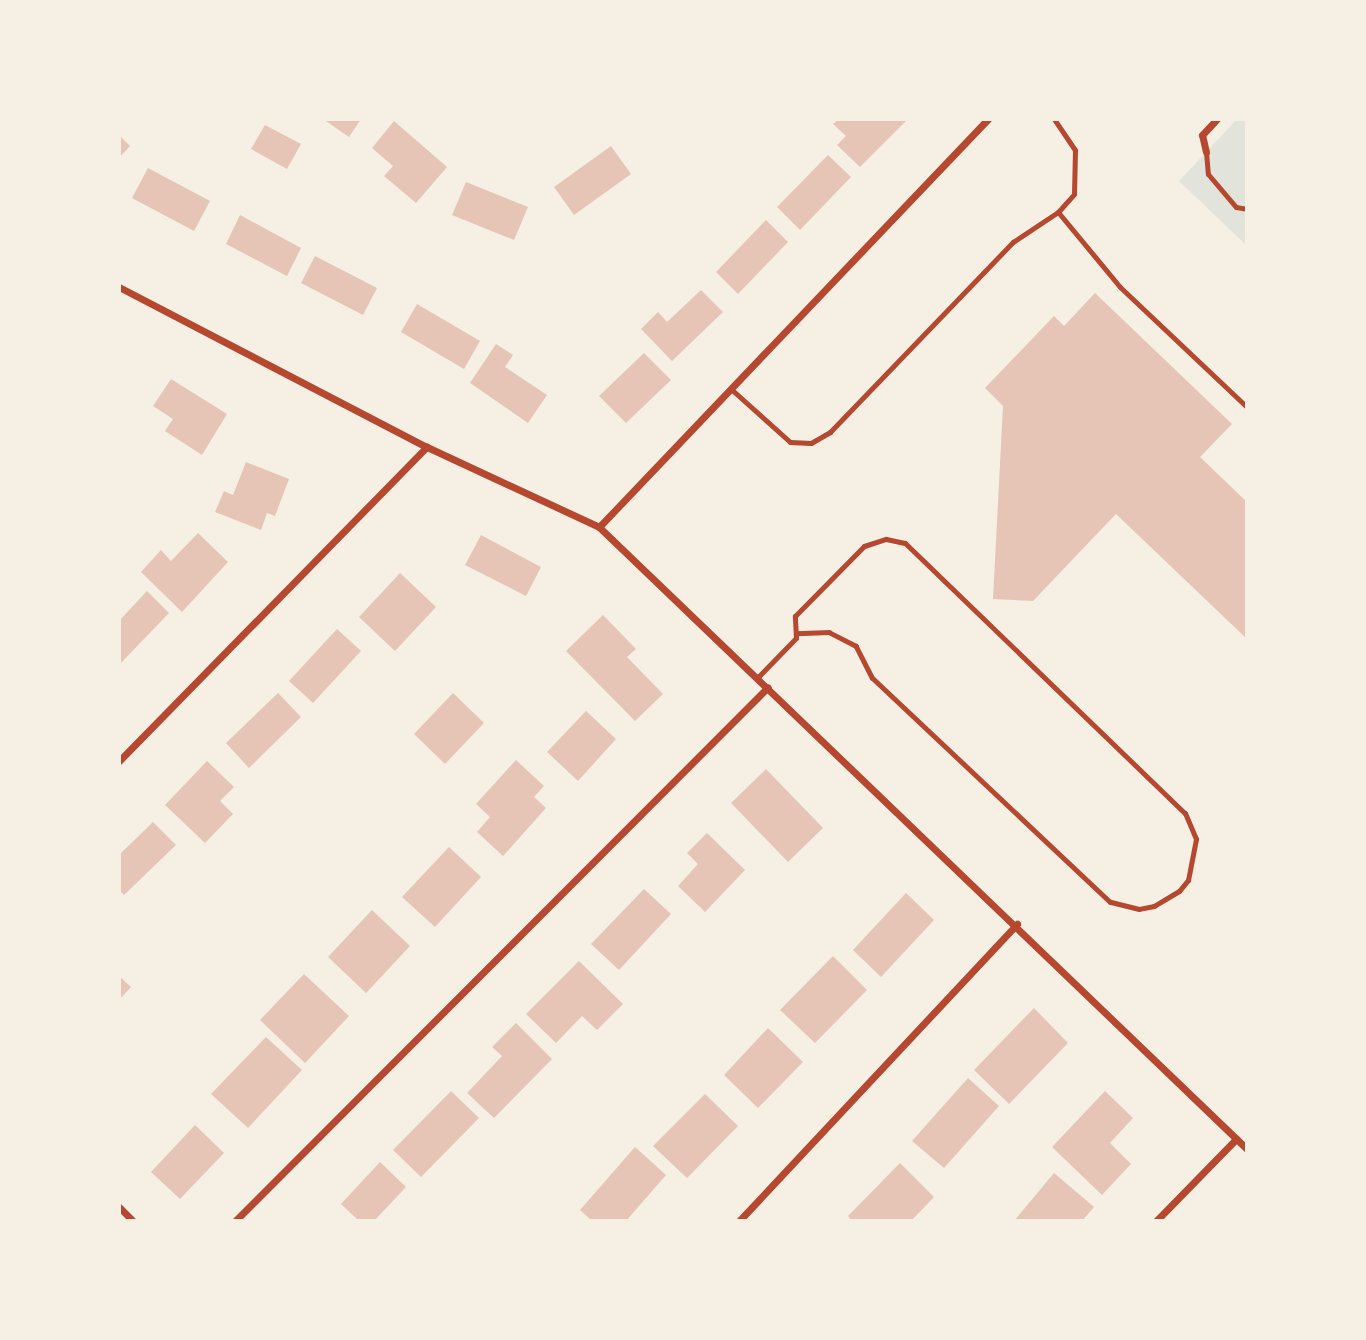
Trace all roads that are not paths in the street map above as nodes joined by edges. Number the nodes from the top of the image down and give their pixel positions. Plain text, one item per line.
1 (988, 119) edge
2 (1054, 119) edge
3 (1217, 119) edge
4 (1206, 152) joint
5 (1247, 209) edge
6 (1058, 212) junction
7 (119, 287) edge
8 (731, 390) junction
9 (1247, 407) edge
10 (427, 447) junction
11 (599, 527) junction
12 (796, 633) junction
13 (758, 677) junction
14 (768, 687) junction
15 (119, 761) edge
16 (1017, 924) junction
17 (1236, 1139) junction
18 (1247, 1149) edge
19 (119, 1208) edge
20 (134, 1221) edge
21 (235, 1221) edge
22 (739, 1221) edge
23 (1156, 1221) edge

1 - 8 street
2 - 6 lane
3 - 4 street
4 - 5 lane
6 - 8 lane
6 - 9 lane
7 - 10 street
8 - 11 street
10 - 11 street
10 - 15 street
11 - 13 street
12 - 12 lane
12 - 13 lane
13 - 14 street
14 - 16 street
14 - 21 street
16 - 17 street
16 - 22 street
17 - 18 street
17 - 23 street
19 - 20 street

